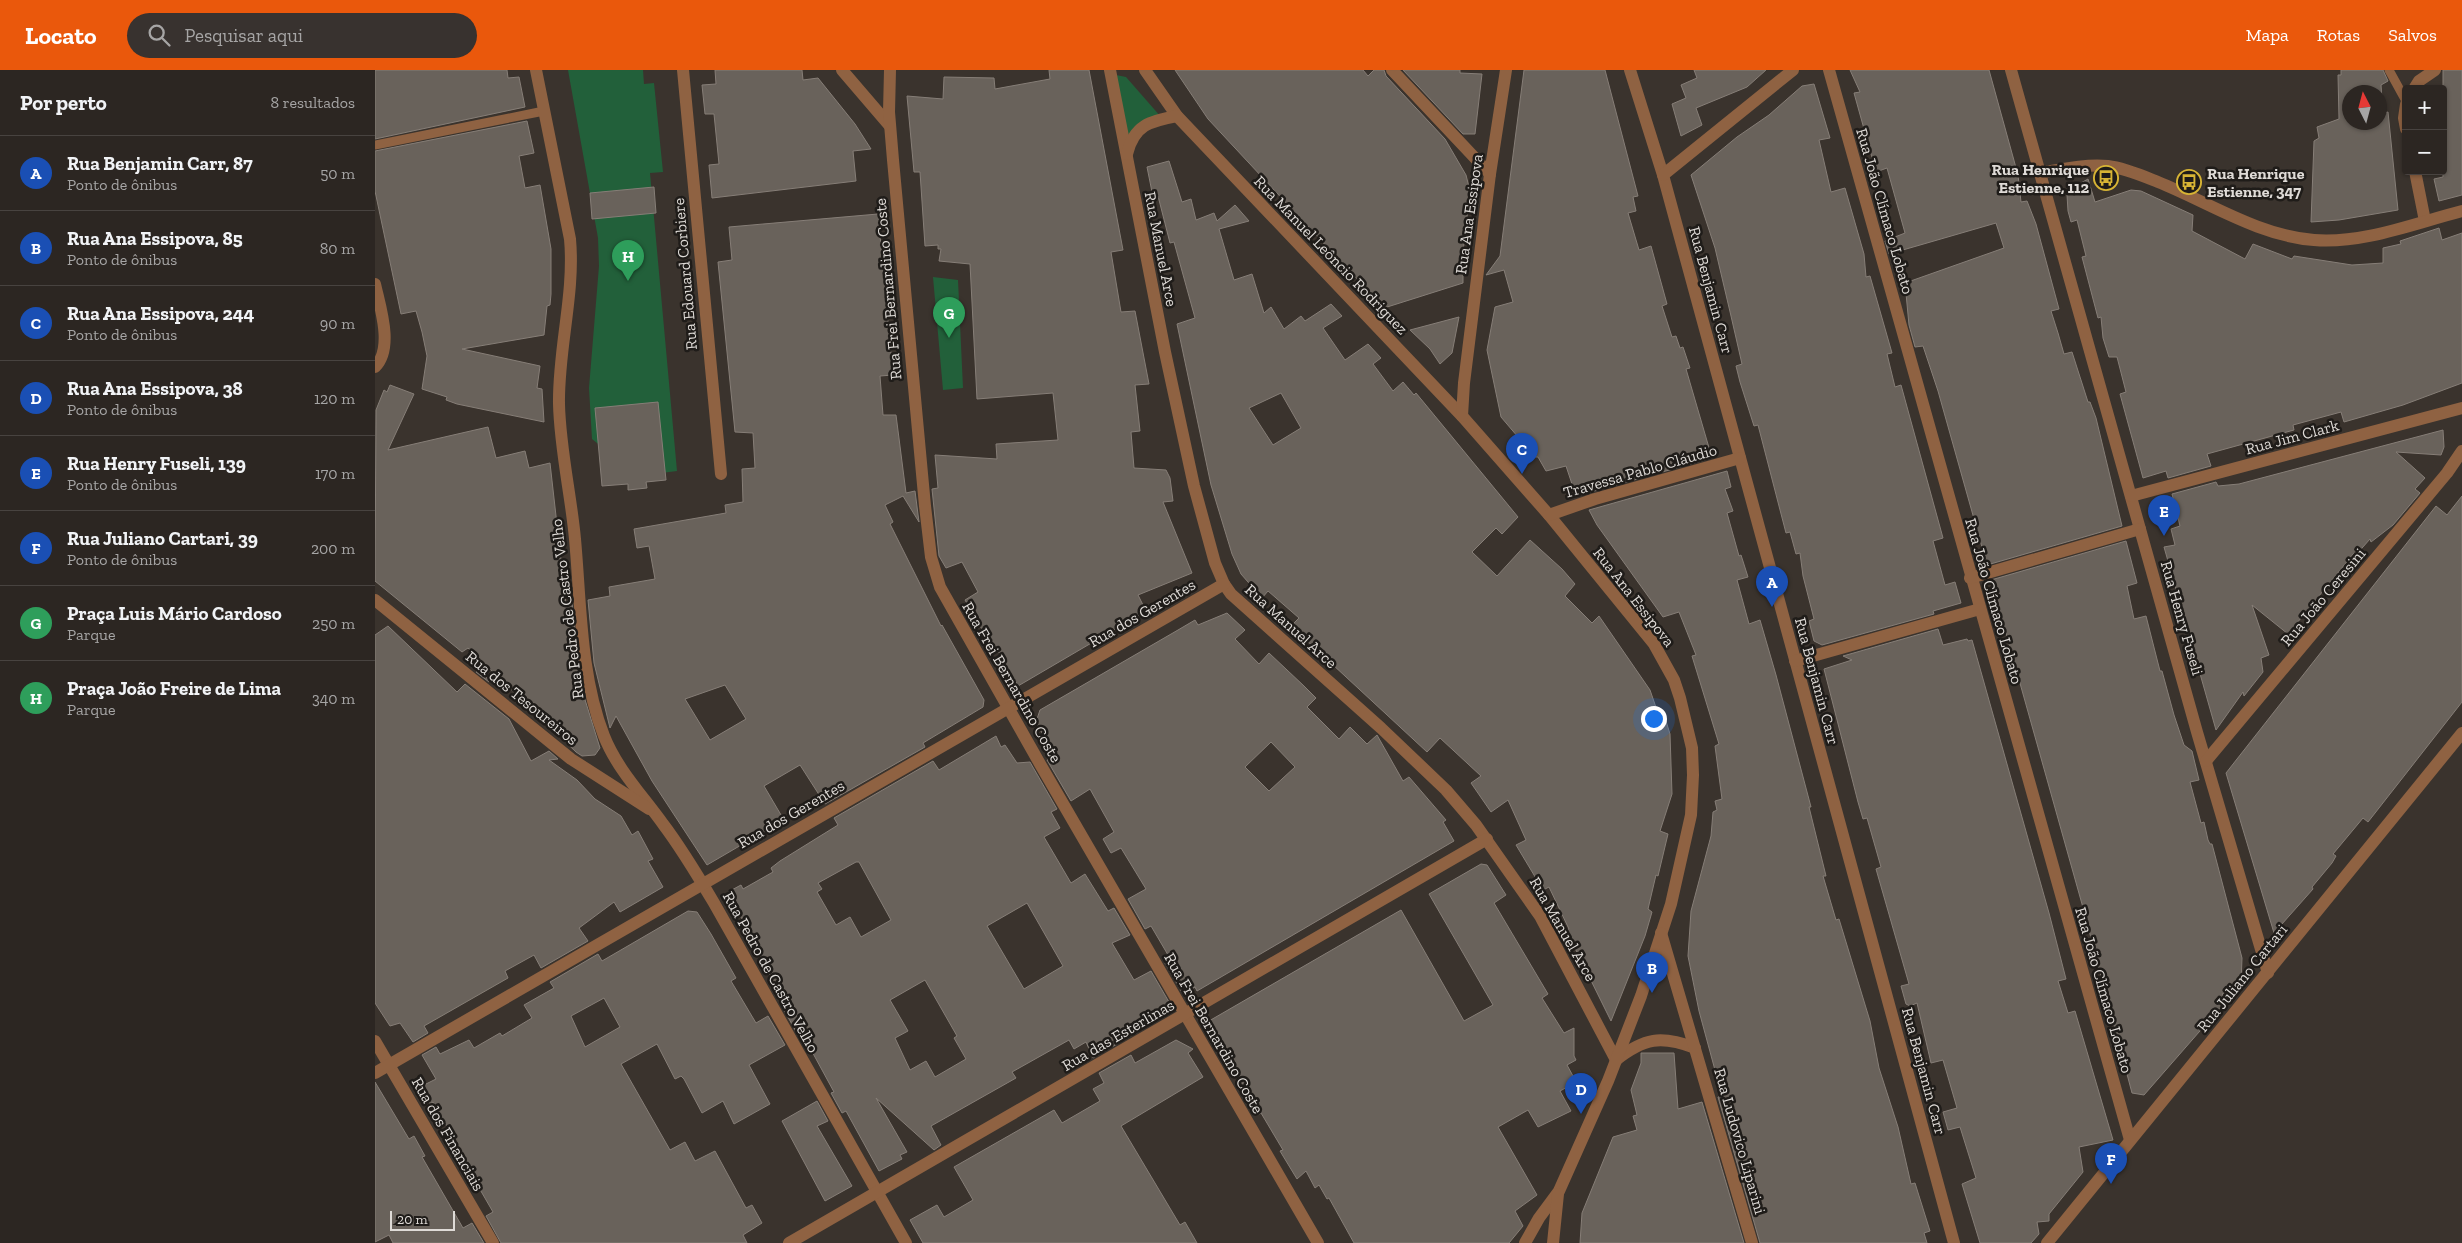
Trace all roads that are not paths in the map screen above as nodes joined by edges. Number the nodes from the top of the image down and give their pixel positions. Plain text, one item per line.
1 (536, 70) edge
2 (683, 70) edge
3 (843, 70) edge
4 (890, 70) edge
5 (1109, 70) edge
6 (1145, 70) edge
7 (1392, 70) edge
8 (1506, 70) edge
9 (1630, 70) edge
10 (1793, 70) edge
11 (1829, 70) edge
12 (2011, 70) edge
13 (2389, 70) edge
14 (2435, 70) edge
15 (2416, 85) edge
16 (2402, 94) edge
17 (544, 112) junction
18 (1177, 116) junction
19 (890, 126) junction
20 (375, 145) edge
21 (1126, 157) junction
22 (1490, 174) junction
23 (2041, 174) junction
24 (1663, 175) junction
25 (2416, 175) edge
26 (2462, 211) edge
27 (2425, 220) junction
28 (375, 284) edge
29 (375, 367) edge
30 (2462, 408) edge
31 (1462, 416) junction
32 (2462, 451) edge
33 (1740, 458) junction
34 (721, 474) dead end
35 (2131, 496) junction
36 (1549, 514) junction
37 (2140, 529) junction
38 (1970, 578) junction
39 (1224, 584) junction
40 (375, 600) edge
41 (1980, 610) junction
42 (1795, 661) junction
43 (1008, 709) junction
44 (2462, 733) edge
45 (2206, 761) junction
46 (655, 813) junction
47 (1487, 839) junction
48 (702, 883) junction
49 (1661, 933) junction
50 (2268, 973) junction
51 (1185, 1015) junction
52 (375, 1041) edge
53 (1695, 1048) junction
54 (1615, 1060) junction
55 (389, 1065) junction
56 (375, 1073) edge
57 (2130, 1140) junction
58 (1559, 1191) junction
59 (877, 1192) junction
60 (493, 1243) edge
61 (789, 1243) edge
62 (906, 1243) edge
63 (1318, 1243) edge
64 (1525, 1243) edge
65 (1553, 1243) edge
66 (1752, 1243) edge
67 (1954, 1243) edge
68 (2047, 1243) edge

1 - 17 street, Rua Pedro de Castro Velho
2 - 34 street, Rua Edouard Corbiere
3 - 19 street
4 - 19 street, Rua Frei Bernardino Coste
5 - 21 street, Rua Manuel Arce
6 - 18 street, Rua Manuel Leôncio Rodriguez
7 - 22 street
8 - 22 street, Rua Ana Essipova
9 - 24 street, Rua Benjamin Carr
10 - 24 street
11 - 38 street, Rua João Clímaco Lobato
12 - 23 street, Rua Henry Fuseli
13 - 16 lane
14 - 15 street
17 - 20 lane
17 - 46 street, Rua Pedro de Castro Velho
18 - 21 street
18 - 31 street, Rua Manuel Leôncio Rodriguez
19 - 43 street, Rua Frei Bernardino Coste
21 - 39 street, Rua Manuel Arce
22 - 31 street, Rua Ana Essipova
23 - 27 street
23 - 35 street, Rua Henry Fuseli
24 - 33 street, Rua Benjamin Carr
25 - 27 street
26 - 27 street
28 - 29 street
30 - 35 street, Rua Jim Clark
31 - 36 street, Rua Ana Essipova
32 - 45 street, Rua João Ceresini
33 - 36 street, Travessa Pablo Cláudio
33 - 42 street, Rua Benjamin Carr
35 - 37 street, Rua Henry Fuseli
36 - 49 street, Rua Ana Essipova
37 - 38 street
37 - 45 street, Rua Henry Fuseli
38 - 41 street, Rua João Clímaco Lobato
39 - 43 street, Rua dos Gerentes
39 - 47 street, Rua Manuel Arce
40 - 46 street, Rua dos Tesoureiros
41 - 42 street
41 - 57 street, Rua João Clímaco Lobato
42 - 67 street, Rua Benjamin Carr
43 - 48 street, Rua dos Gerentes
43 - 51 street, Rua Frei Bernardino Coste
44 - 50 street, Rua Juliano Cartari
45 - 50 street, Rua Henry Fuseli
46 - 48 street, Rua Pedro de Castro Velho
47 - 51 street, Rua das Esterlinas
47 - 54 street, Rua Manuel Arce
48 - 55 street, Rua dos Gerentes
48 - 59 street, Rua Pedro de Castro Velho
49 - 53 street, Rua Ludovico Liparini
49 - 54 street, Rua Ana Essipova
50 - 57 street, Rua Juliano Cartari
51 - 59 street, Rua das Esterlinas
51 - 63 street, Rua Frei Bernardino Coste
52 - 55 street, Rua dos Financiais
53 - 54 street
53 - 66 street, Rua Ludovico Liparini
54 - 58 street, Rua Ana Essipova
55 - 56 street, Rua dos Gerentes
55 - 60 street, Rua dos Financiais
57 - 68 street, Rua Juliano Cartari
58 - 64 street, Rua Ana Essipova
58 - 65 street, Rua Ana Essipova
59 - 61 street, Rua das Esterlinas
59 - 62 street, Rua Pedro de Castro Velho

